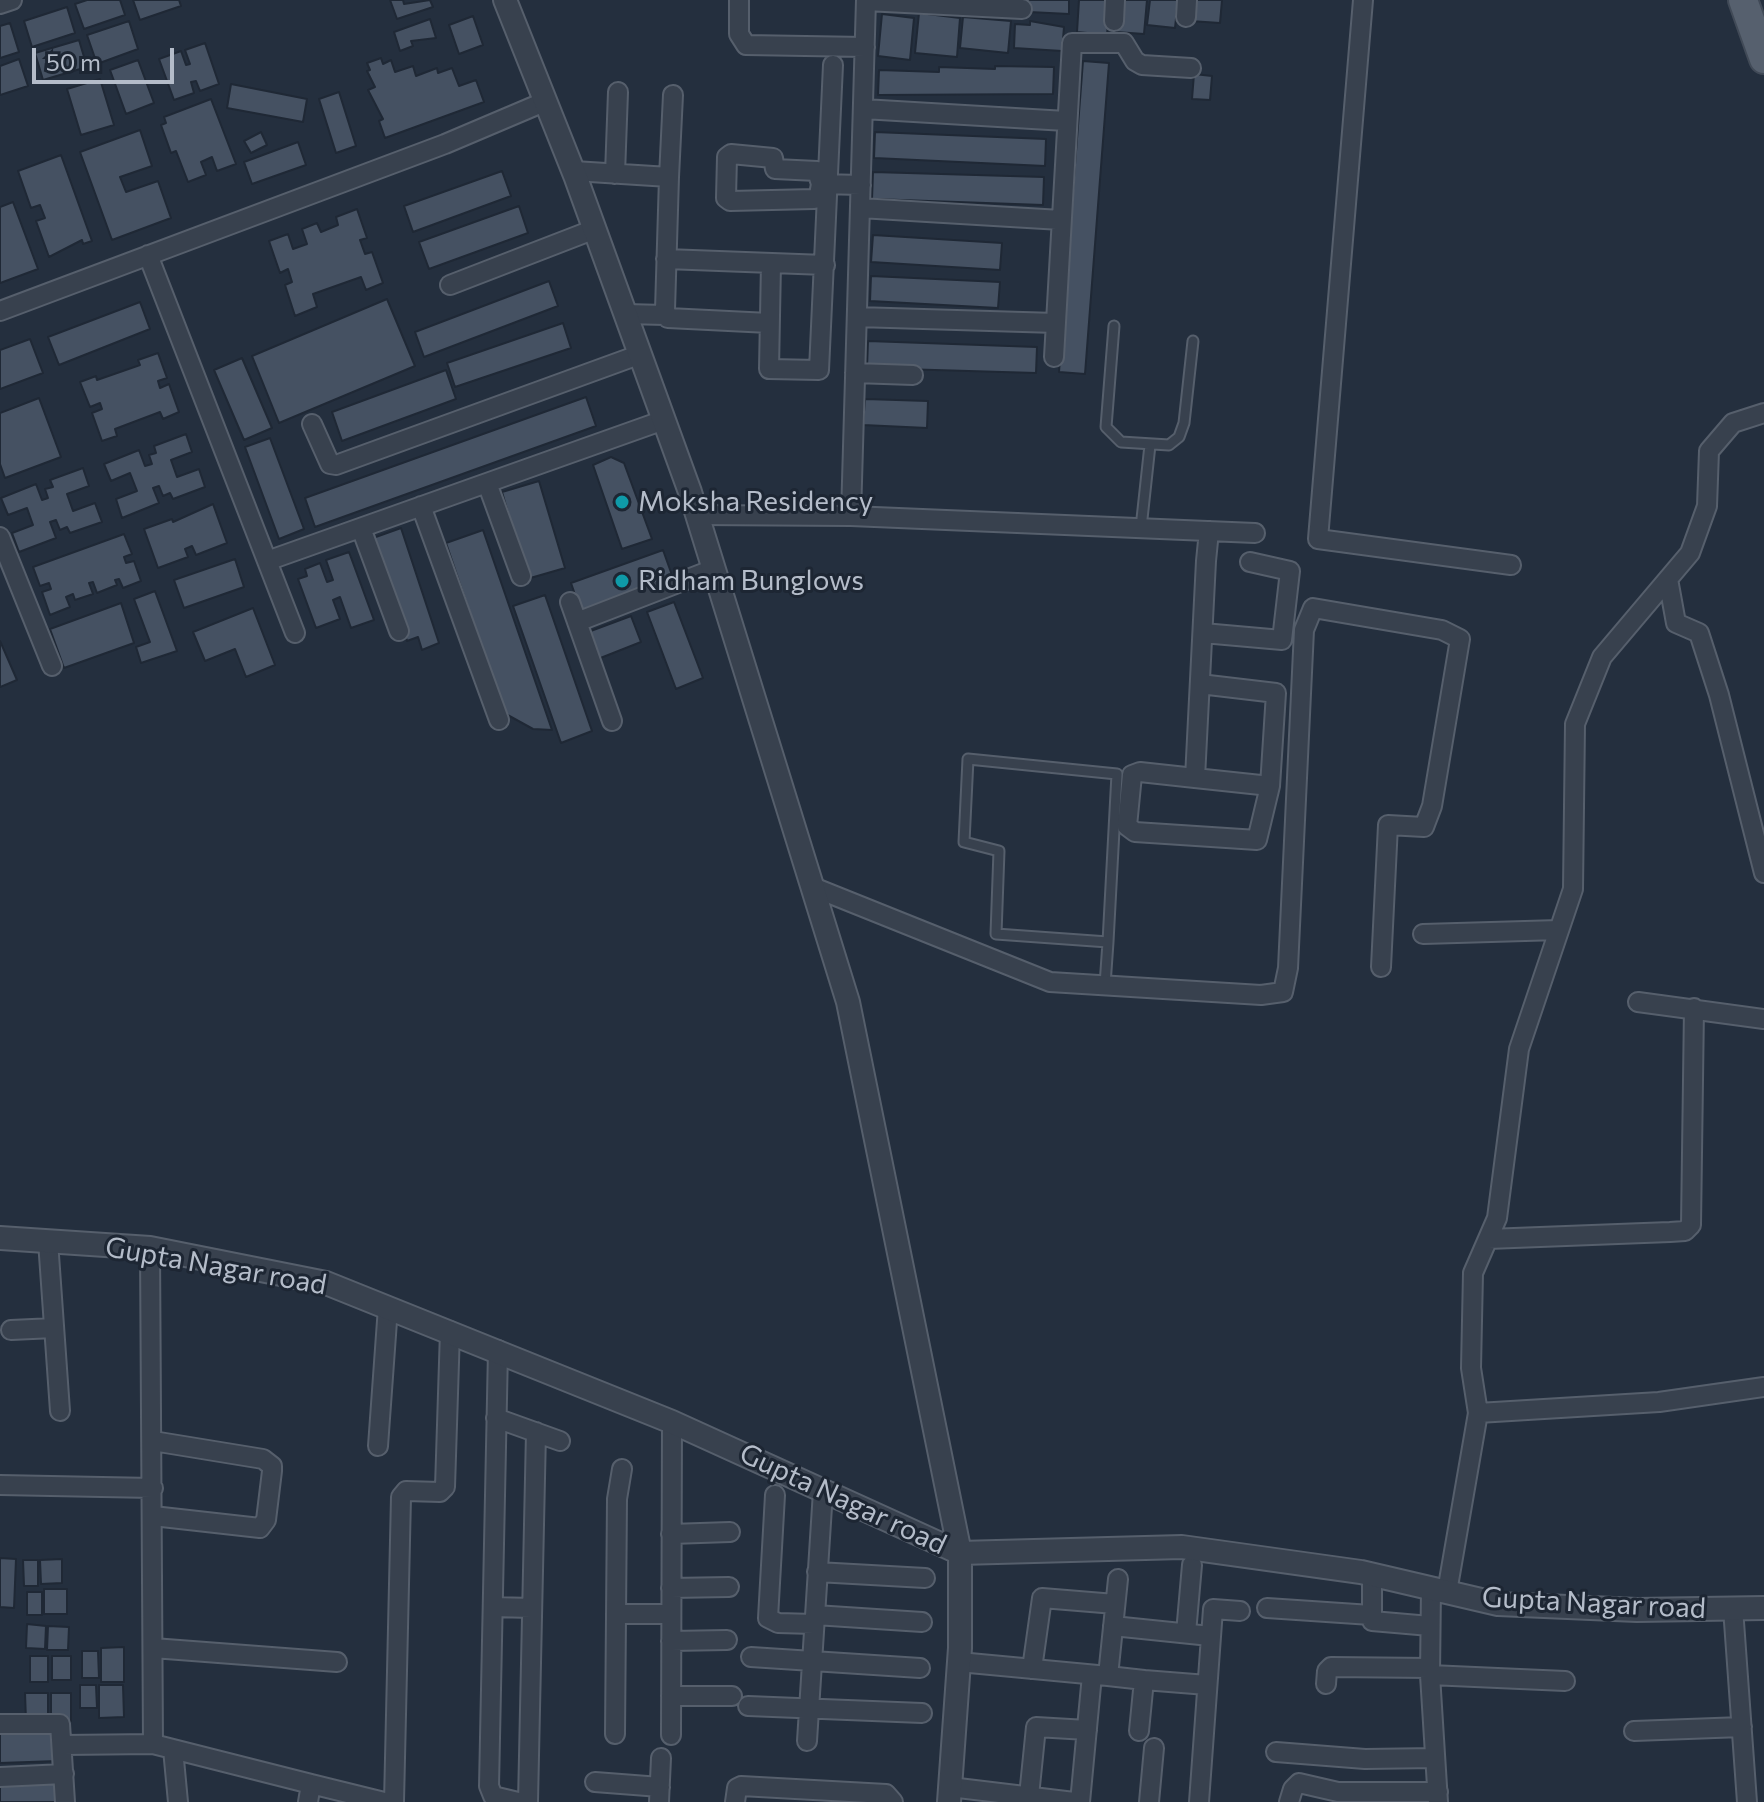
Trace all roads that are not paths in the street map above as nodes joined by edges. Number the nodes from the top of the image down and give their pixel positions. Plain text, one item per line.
1 (12, 0) edge
2 (505, 0) edge
3 (739, 0) edge
4 (1115, 0) edge
5 (1363, 0) edge
6 (1743, 0) edge
7 (866, 1) edge
8 (0, 4) edge
9 (1022, 9) dead end
10 (1114, 21) dead end
11 (865, 47) junction
12 (1764, 59) edge
13 (833, 65) dead end
14 (1191, 68) dead end
15 (618, 92) dead end
16 (673, 95) dead end
17 (544, 102) junction
18 (863, 109) junction
19 (1066, 121) junction
20 (574, 171) junction
21 (615, 174) junction
22 (669, 177) junction
23 (824, 184) junction
24 (861, 185) junction
25 (860, 208) junction
26 (1061, 220) junction
27 (595, 229) junction
28 (148, 255) junction
29 (666, 259) junction
30 (771, 263) junction
31 (825, 265) junction
32 (450, 285) dead end
33 (0, 311) edge
34 (626, 314) junction
35 (665, 315) junction
36 (857, 317) junction
37 (769, 323) junction
38 (1056, 323) junction
39 (1114, 326) dead end
40 (1193, 341) dead end
41 (641, 354) junction
42 (1054, 357) dead end
43 (855, 373) junction
44 (913, 375) dead end
45 (1764, 413) edge
46 (664, 420) junction
47 (312, 424) dead end
48 (1150, 445) junction
49 (487, 483) junction
50 (421, 506) junction
51 (697, 515) junction
52 (851, 516) junction
53 (361, 528) junction
54 (1141, 528) junction
55 (1209, 531) junction
56 (1255, 533) dead end
57 (0, 537) edge
58 (267, 561) junction
59 (1250, 562) dead end
60 (1511, 565) dead end
61 (714, 569) junction
62 (521, 576) dead end
63 (1668, 579) junction
64 (570, 602) dead end
65 (577, 622) junction
66 (399, 631) dead end
67 (295, 633) dead end
68 (1203, 633) junction
69 (52, 666) dead end
70 (1200, 684) junction
71 (499, 720) dead end
72 (612, 721) dead end
73 (1195, 778) junction
74 (1270, 786) junction
75 (1764, 873) edge
76 (813, 887) junction
77 (1559, 930) junction
78 (1423, 934) dead end
79 (1108, 942) junction
80 (1381, 967) dead end
81 (1105, 985) junction
82 (1638, 1002) dead end
83 (1694, 1008) junction
84 (1764, 1019) edge
85 (0, 1238) edge
86 (1488, 1239) junction
87 (48, 1241) junction
88 (150, 1248) junction
89 (388, 1307) junction
90 (54, 1328) junction
91 (11, 1330) dead end
92 (450, 1331) junction
93 (498, 1350) junction
94 (1764, 1387) edge
95 (60, 1411) dead end
96 (1478, 1413) junction
97 (496, 1418) junction
98 (672, 1422) junction
99 (536, 1432) junction
100 (153, 1441) junction
101 (560, 1441) dead end
102 (378, 1446) dead end
103 (622, 1469) dead end
104 (0, 1485) edge
105 (153, 1488) junction
106 (823, 1491) junction
107 (775, 1495) dead end
108 (153, 1516) junction
109 (730, 1532) dead end
110 (671, 1534) junction
111 (960, 1553) junction
112 (1192, 1565) dead end
113 (817, 1572) junction
114 (1372, 1574) junction
115 (925, 1578) dead end
116 (1118, 1579) dead end
117 (729, 1587) dead end
118 (671, 1588) junction
119 (1439, 1590) junction
120 (1115, 1604) junction
121 (493, 1607) junction
122 (532, 1608) junction
123 (1267, 1608) dead end
124 (1733, 1608) junction
125 (1764, 1608) edge
126 (1240, 1611) dead end
127 (616, 1614) junction
128 (671, 1614) junction
129 (1371, 1615) junction
130 (814, 1620) junction
131 (922, 1622) dead end
132 (1113, 1626) junction
133 (1430, 1626) junction
134 (1186, 1633) junction
135 (1210, 1636) junction
136 (727, 1640) dead end
137 (671, 1641) junction
138 (153, 1648) junction
139 (751, 1657) dead end
140 (812, 1661) junction
141 (337, 1662) dead end
142 (959, 1662) junction
143 (920, 1668) dead end
144 (1032, 1669) junction
145 (1430, 1672) junction
146 (1100, 1676) junction
147 (1144, 1680) junction
148 (1565, 1681) dead end
149 (1326, 1684) dead end
150 (1207, 1685) junction
151 (671, 1696) junction
152 (732, 1696) dead end
153 (748, 1706) dead end
154 (809, 1708) junction
155 (922, 1713) dead end
156 (0, 1724) edge
157 (1742, 1727) junction
158 (1087, 1730) junction
159 (1139, 1731) dead end
160 (1634, 1731) dead end
161 (615, 1734) dead end
162 (671, 1735) dead end
163 (807, 1741) dead end
164 (153, 1744) junction
165 (63, 1745) junction
166 (1154, 1748) dead end
167 (173, 1749) junction
168 (1276, 1752) dead end
169 (661, 1758) dead end
170 (1435, 1758) junction
171 (64, 1774) junction
172 (0, 1777) edge
173 (595, 1782) dead end
174 (310, 1793) edge
175 (659, 1794) edge
176 (949, 1794) edge
177 (1029, 1796) junction
178 (1438, 1797) edge
179 (1050, 1800) edge
180 (65, 1802) edge
181 (178, 1802) edge
182 (384, 1802) edge
183 (394, 1802) edge
184 (518, 1802) edge
185 (528, 1802) edge
186 (735, 1802) edge
187 (893, 1802) edge
188 (1077, 1802) edge
189 (1149, 1802) edge
190 (1199, 1802) edge
191 (1289, 1802) edge
192 (1747, 1802) edge

1 - 8 street
2 - 17 street
3 - 11 street
4 - 10 street
5 - 60 street
6 - 12 main road
7 - 9 street
7 - 11 street
11 - 18 street
13 - 23 street
14 - 19 street
15 - 21 street
16 - 22 street
17 - 20 street
17 - 28 street
18 - 19 street
18 - 24 street
19 - 26 street
20 - 21 street
20 - 27 street
21 - 22 street
22 - 29 street
23 - 23 street
23 - 24 street
23 - 31 street
24 - 25 street
25 - 26 street
25 - 36 street
26 - 38 street
27 - 32 street
27 - 34 street
28 - 33 street
28 - 58 street
29 - 30 street
29 - 35 street
30 - 31 street
30 - 37 street
31 - 37 street
34 - 35 street
34 - 41 street
35 - 37 street
36 - 38 street
36 - 43 street
38 - 42 street
39 - 48 lane
40 - 48 lane
41 - 46 street
41 - 47 street
43 - 44 street
43 - 52 street
45 - 63 street
46 - 49 street
46 - 51 street
48 - 54 lane
49 - 50 street
49 - 62 street
50 - 53 street
50 - 71 street
51 - 52 street
51 - 61 street
52 - 54 street
53 - 58 street
53 - 66 street
54 - 55 street
55 - 56 street
55 - 68 street
57 - 69 street
58 - 67 street
59 - 68 street
61 - 65 street
61 - 76 street
63 - 75 street
63 - 77 street
64 - 65 street
65 - 72 street
68 - 70 street
70 - 73 street
70 - 74 street
73 - 74 street
73 - 74 street
76 - 81 street
76 - 111 street
77 - 78 street
77 - 86 street
79 - 79 lane
79 - 81 lane
80 - 81 street
82 - 83 street
83 - 84 street
83 - 86 street
85 - 87 street, Gupta Nagar road
86 - 96 street
87 - 88 street, Gupta Nagar road
87 - 90 street
88 - 89 street, Gupta Nagar road
88 - 100 street
89 - 92 street, Gupta Nagar road
89 - 102 street
90 - 91 street
90 - 95 street
92 - 93 street, Gupta Nagar road
92 - 183 street
93 - 97 street
93 - 98 street, Gupta Nagar road
94 - 96 street
96 - 119 street
97 - 99 street
97 - 121 street
98 - 106 street, Gupta Nagar road
98 - 110 street
99 - 101 street
99 - 122 street
100 - 105 street
100 - 108 street
103 - 127 street
104 - 105 street
105 - 108 street
106 - 111 street, Gupta Nagar road
106 - 113 street
107 - 130 street
108 - 138 street
109 - 110 street
110 - 118 street
111 - 114 street, Gupta Nagar road
111 - 142 street
112 - 134 street
113 - 115 street
113 - 130 street
114 - 119 street, Gupta Nagar road
114 - 129 street
116 - 120 street
117 - 118 street
118 - 128 street
119 - 124 street, Gupta Nagar road
119 - 133 street
120 - 132 street
120 - 144 street
121 - 122 street
121 - 184 street
122 - 185 street
123 - 129 street
124 - 125 street, Gupta Nagar road
124 - 157 street
126 - 135 street
127 - 128 street
127 - 161 street
128 - 137 street
129 - 133 street
130 - 131 street
130 - 140 street
132 - 134 street
132 - 146 street
133 - 145 street
134 - 135 street
135 - 150 street
136 - 137 street
137 - 151 street
138 - 141 street
138 - 164 street
139 - 140 street
140 - 143 street
140 - 154 street
142 - 144 street
142 - 176 street
144 - 146 street
145 - 148 street
145 - 149 street
145 - 170 street
146 - 147 street
146 - 158 street
147 - 150 street
147 - 159 street
150 - 190 street
151 - 152 street
151 - 162 street
153 - 154 street
154 - 155 street
154 - 163 street
156 - 165 street
157 - 160 street
157 - 192 street
158 - 177 street
158 - 188 street
164 - 165 street
164 - 167 street
165 - 171 street
166 - 189 street
167 - 174 street
167 - 181 street
168 - 170 street
169 - 175 street
170 - 178 street
171 - 172 street
171 - 180 street
173 - 175 street
174 - 182 street
176 - 177 street
177 - 179 street
178 - 191 street
179 - 188 street
186 - 187 street

